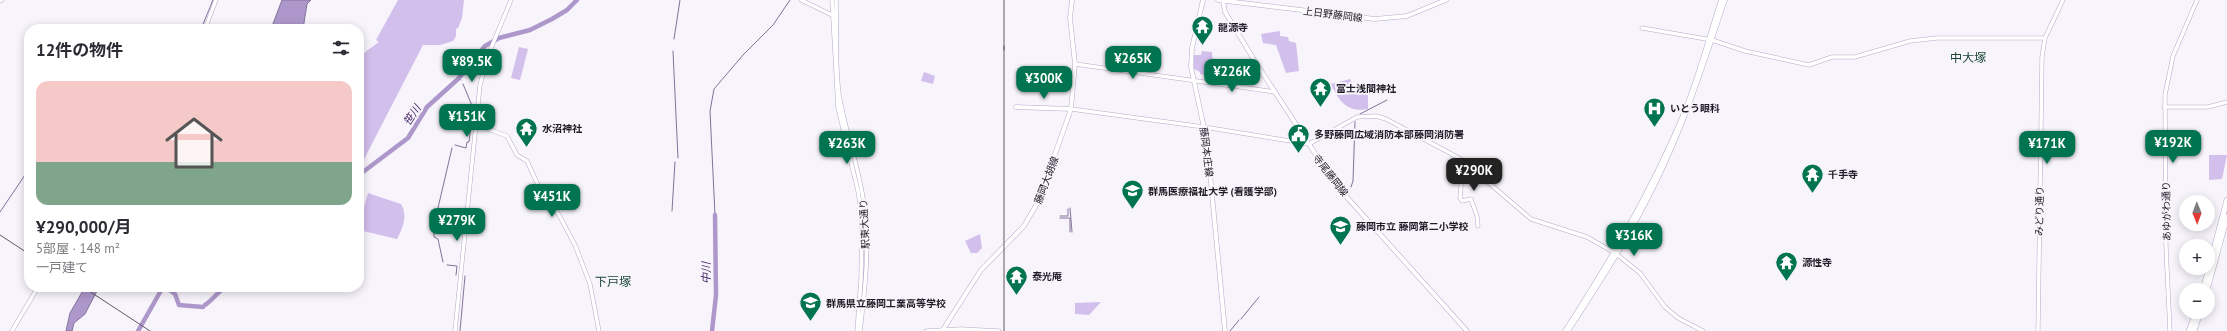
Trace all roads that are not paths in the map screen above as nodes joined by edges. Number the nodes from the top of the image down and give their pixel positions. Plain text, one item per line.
1 (216, 0) edge
2 (511, 0) edge
3 (801, 0) edge
4 (832, 0) edge
5 (836, 0) edge
6 (1072, 0) edge
7 (1203, 0) edge
8 (1218, 0) edge
9 (1446, 0) edge
10 (1721, 0) edge
11 (1725, 0) edge
12 (2062, 0) edge
13 (2197, 0) edge
14 (1223, 1) edge
15 (832, 15) junction
16 (836, 17) junction
17 (207, 24) edge
18 (1642, 28) dead end
19 (2045, 38) junction
20 (1710, 40) junction
21 (1075, 64) junction
22 (1192, 80) junction
23 (1275, 92) junction
24 (2227, 102) edge
25 (1016, 107) dead end
26 (2164, 107) junction
27 (1072, 109) junction
28 (477, 125) junction
29 (1204, 127) junction
30 (1309, 144) junction
31 (1458, 158) junction
32 (2227, 200) edge
33 (2227, 217) edge
34 (1478, 226) dead end
35 (1616, 254) junction
36 (2205, 283) edge
37 (2209, 283) edge
38 (35, 292) edge
39 (2193, 319) edge
40 (2198, 319) edge
41 (942, 330) edge
42 (12, 331) edge
43 (456, 331) edge
44 (599, 331) edge
45 (857, 331) edge
46 (860, 331) edge
47 (926, 331) edge
48 (999, 331) edge
49 (1225, 331) edge
50 (1467, 331) edge
51 (1565, 331) edge
52 (1568, 331) edge
53 (1703, 331) edge
54 (2038, 331) edge
55 (2170, 331) edge
56 (2189, 331) edge
57 (2194, 331) edge

1 - 17 street
2 - 28 street
3 - 15 street
4 - 15 street, 駅東大通り
5 - 16 street, 駅東大通り
6 - 21 main road, 藤岡大胡線
7 - 22 main road, 藤岡本庄線
8 - 14 main road, 上日野藤岡線
9 - 14 main road, 上日野藤岡線
10 - 20 main road
11 - 20 main road
12 - 19 street, みどり通り
13 - 26 street, あゆがわ通り
14 - 23 main road, 寺尾藤岡線
15 - 16 street
15 - 45 street, 駅東大通り
16 - 46 street, 駅東大通り
18 - 20 street
19 - 20 street
19 - 54 street, みどり通り
20 - 35 main road
21 - 22 street
21 - 27 main road, 藤岡大胡線
22 - 23 street
22 - 29 main road, 藤岡本庄線
23 - 30 main road, 寺尾藤岡線
24 - 26 street
25 - 27 main road
26 - 55 street, あゆがわ通り
27 - 29 street
27 - 41 main road, 藤岡大胡線
28 - 43 street
28 - 44 street
29 - 30 street
29 - 49 main road, 藤岡本庄線
30 - 31 street
30 - 50 main road, 寺尾藤岡線
31 - 34 street
31 - 35 street
32 - 36 highway
33 - 37 highway
35 - 51 main road
35 - 52 main road
35 - 53 street
38 - 42 street
39 - 56 highway
40 - 57 highway
41 - 47 street
41 - 48 street

